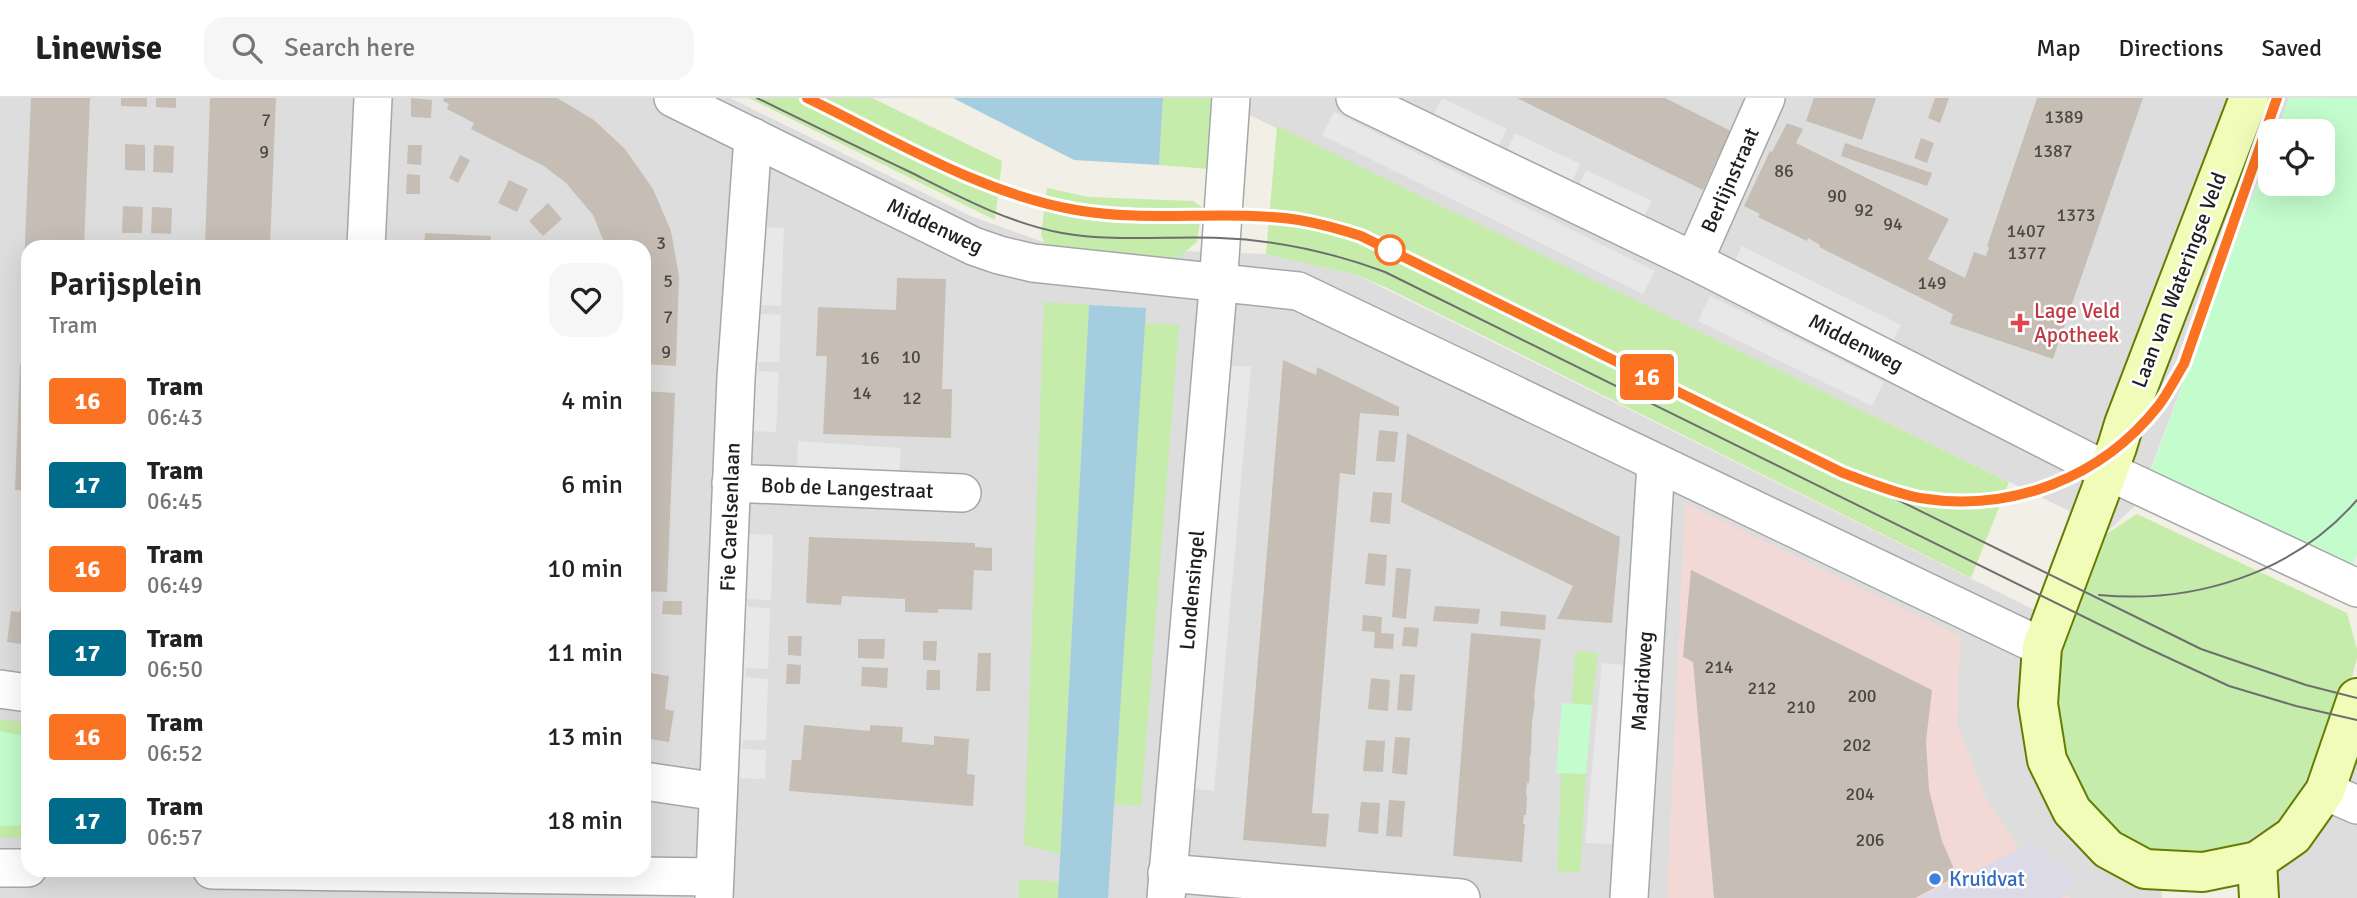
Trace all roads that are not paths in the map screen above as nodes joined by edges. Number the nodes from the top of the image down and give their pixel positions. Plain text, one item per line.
1 (373, 98) edge
2 (673, 98) edge
3 (1231, 98) edge
4 (1355, 98) edge
5 (1766, 98) edge
6 (2249, 98) edge
7 (753, 137) junction
8 (366, 240) edge
9 (1694, 261) junction
10 (1218, 283) junction
11 (1656, 464) junction
12 (2108, 470) junction
13 (731, 483) junction
14 (962, 493) dead end
15 (2357, 589) edge
16 (2042, 647) junction
17 (0, 689) edge
18 (21, 692) edge
19 (2357, 698) edge
20 (651, 782) edge
21 (718, 792) junction
22 (2341, 798) edge
23 (2257, 861) junction
24 (0, 868) edge
25 (21, 868) edge
26 (336, 877) edge
27 (483, 877) edge
28 (2147, 883) edge
29 (1167, 886) edge
30 (714, 888) edge
31 (336, 898) edge
32 (1461, 898) edge
33 (1629, 898) edge
34 (2259, 898) edge

1 - 8 street
2 - 7 street, Middenweg
3 - 10 street
4 - 9 street, Middenweg
5 - 9 street, Berlijnstraat
6 - 12 street, Laan van Wateringse Veld
7 - 10 street, Middenweg
7 - 13 street, Fie Carelsenlaan
9 - 12 street, Middenweg
10 - 11 street, Middenweg
10 - 29 street, Londensingel
11 - 16 street, Middenweg
11 - 33 street, Madridweg
12 - 15 street, Middenweg
12 - 16 street, Laan van Wateringse Veld
13 - 14 street, Bob de Langestraat
13 - 21 street, Fie Carelsenlaan
16 - 28 street, Laan van Wateringse Veld
17 - 18 street
19 - 22 street, Laan van Wateringse Veld
20 - 21 street
21 - 30 street, Fie Carelsenlaan
22 - 23 street, Laan van Wateringse Veld
23 - 28 street, Laan van Wateringse Veld
23 - 34 street
24 - 25 street
26 - 31 street
27 - 30 street
29 - 32 street

